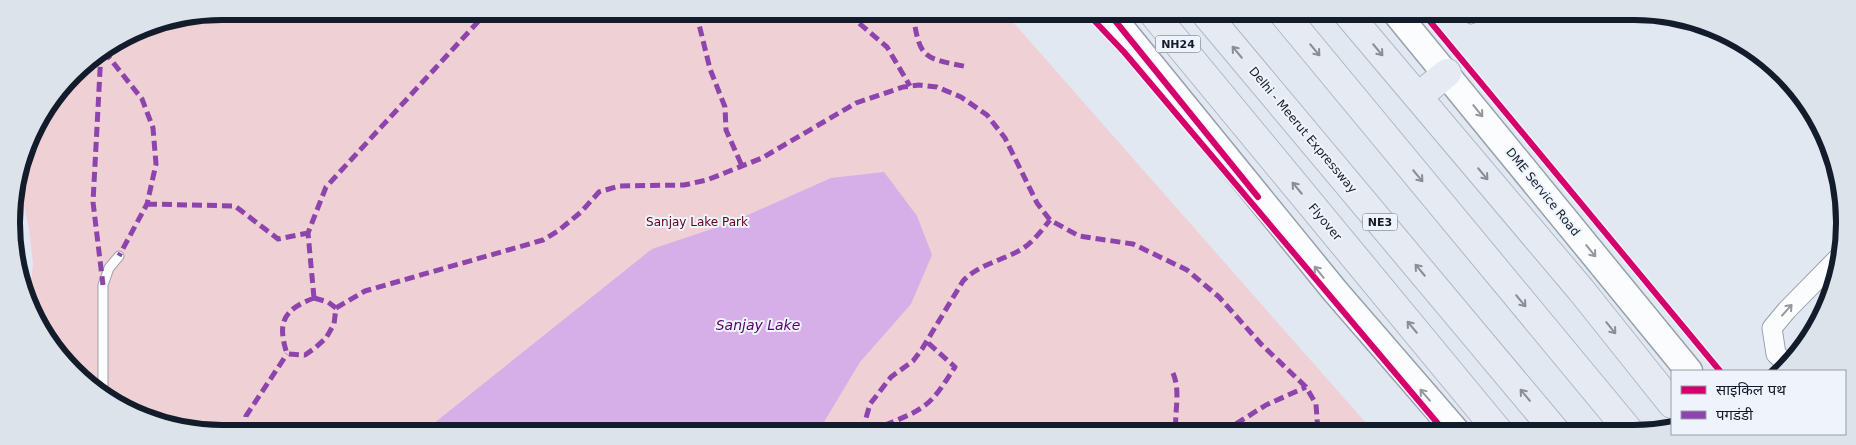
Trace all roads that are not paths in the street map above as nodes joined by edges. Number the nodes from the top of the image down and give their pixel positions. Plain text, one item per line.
1 (1115, 20) edge
2 (1158, 20) edge
3 (1212, 20) edge
4 (1290, 20) edge
5 (1353, 20) edge
6 (1402, 20) edge
7 (1447, 73) junction
8 (1418, 98) junction
9 (119, 256) dead end
10 (1831, 266) edge
11 (1782, 360) edge
12 (1688, 370) edge
13 (104, 387) edge
14 (1671, 403) edge
15 (1450, 425) edge
16 (1493, 425) edge
17 (1550, 425) edge
18 (1624, 425) edge

15 -> 1 street
16 -> 2 highway, Flyover / NH24
17 -> 3 highway, Delhi - Meerut Expressway / NE3
4 -> 18 highway
5 -> 8 highway
6 - 7 street, DME Service Road
7 - 8 highway
7 -> 12 street, DME Service Road
8 -> 14 highway
9 - 13 lane
11 -> 10 street

